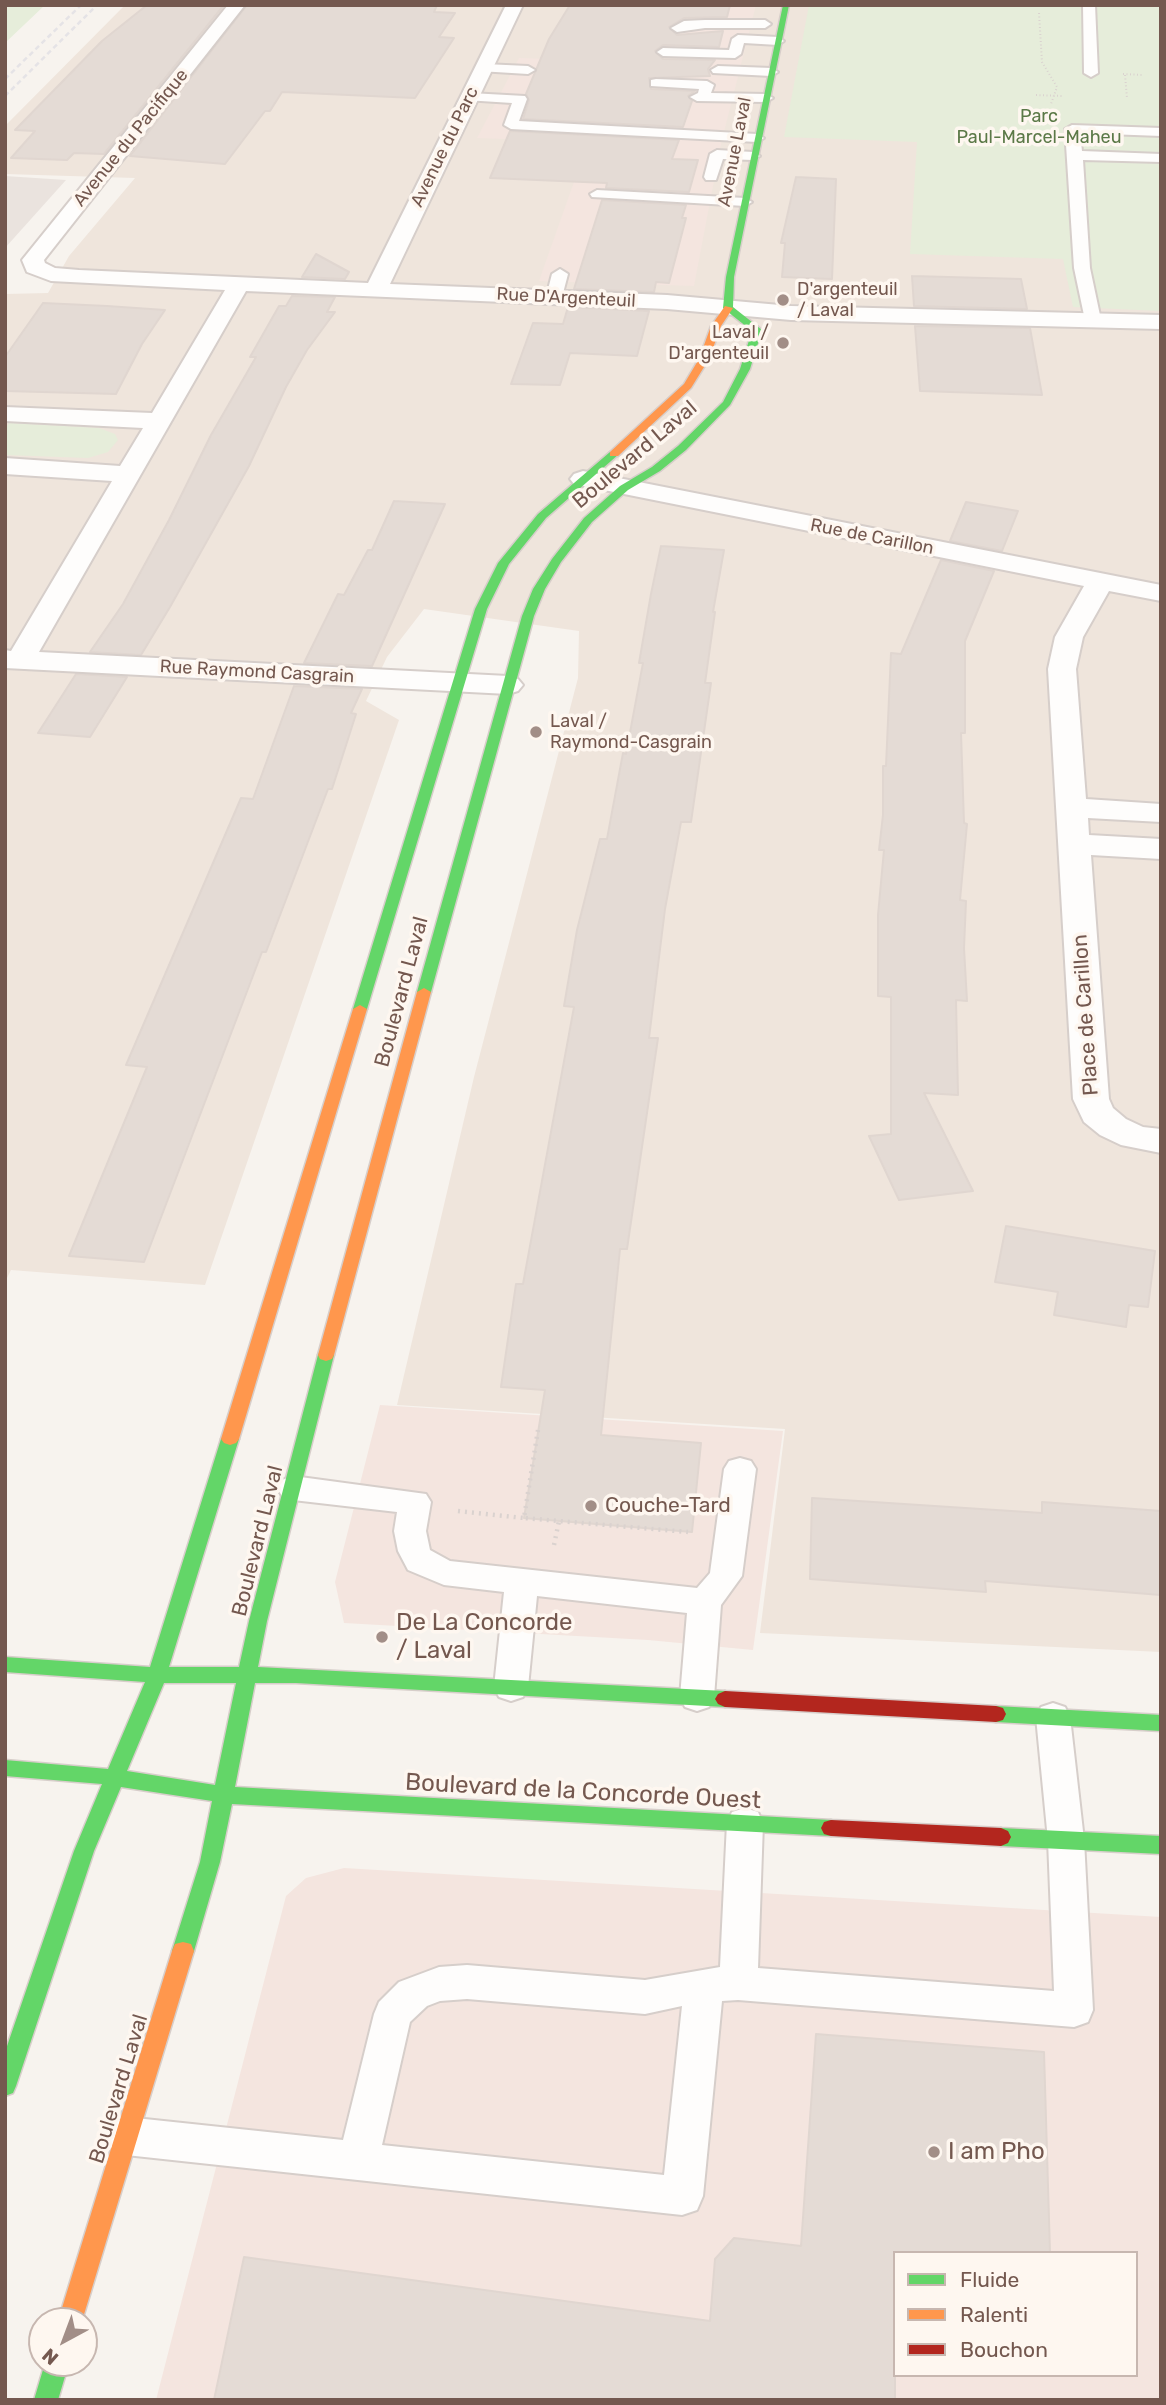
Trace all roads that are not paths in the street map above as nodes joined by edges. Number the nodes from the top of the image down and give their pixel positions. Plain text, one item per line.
1 (237, 5) edge
2 (515, 5) edge
3 (786, 5) edge
4 (1089, 5) edge
5 (677, 28) dead end
6 (662, 33) dead end
7 (780, 33) junction
8 (738, 39) junction
9 (663, 52) dead end
10 (696, 60) dead end
11 (484, 68) junction
12 (528, 70) dead end
13 (771, 72) junction
14 (1091, 73) dead end
15 (656, 83) dead end
16 (470, 97) junction
17 (766, 98) junction
18 (1139, 110) dead end
19 (653, 121) dead end
20 (671, 132) junction
21 (1138, 132) junction
22 (1161, 132) edge
23 (757, 138) junction
24 (1076, 155) junction
25 (754, 156) junction
26 (1161, 159) edge
27 (711, 177) dead end
28 (597, 194) dead end
29 (745, 202) junction
30 (41, 270) joint
31 (560, 274) dead end
32 (239, 284) junction
33 (376, 289) junction
34 (554, 297) junction
35 (728, 308) junction
36 (1161, 323) edge
37 (1091, 331) junction
38 (5, 414) edge
39 (159, 421) junction
40 (5, 466) edge
41 (128, 474) junction
42 (583, 479) junction
43 (624, 488) junction
44 (1100, 582) junction
45 (1161, 593) edge
46 (12, 659) edge
47 (457, 683) junction
48 (508, 685) junction
49 (1070, 808) junction
50 (1161, 813) edge
51 (1074, 844) junction
52 (1161, 849) edge
53 (1161, 1142) edge
54 (740, 1469) dead end
55 (293, 1488) junction
56 (522, 1583) junction
57 (705, 1602) junction
58 (5, 1664) edge
59 (249, 1673) junction
60 (157, 1675) junction
61 (511, 1687) junction
62 (697, 1697) junction
63 (1053, 1717) junction
64 (1161, 1723) edge
65 (5, 1768) edge
66 (112, 1777) junction
67 (225, 1795) junction
68 (745, 1823) junction
69 (1066, 1840) junction
70 (1161, 1845) edge
71 (721, 1984) junction
72 (5, 2085) edge
73 (126, 2136) junction
74 (358, 2161) junction
75 (74, 2307) edge
76 (53, 2377) edge
77 (46, 2400) edge

1 - 30 street, Avenue du Pacifique
2 - 11 street, Avenue du Parc
3 - 7 street, Avenue Laval
4 - 14 lane
5 - 7 lane
6 - 8 lane
7 - 8 lane
7 - 13 street, Avenue Laval
8 - 9 lane
10 - 13 lane
11 - 12 lane
11 - 16 street, Avenue du Parc
13 - 17 street, Avenue Laval
15 - 17 lane
16 - 20 lane
16 - 33 street, Avenue du Parc
17 - 23 street, Avenue Laval
18 - 21 lane
19 - 20 lane
20 - 23 lane
21 - 22 lane
21 - 24 lane
23 - 25 street, Avenue Laval
24 - 26 lane
24 - 37 lane
25 - 27 lane
25 - 29 street, Avenue Laval
28 - 29 lane
29 - 35 street, Avenue Laval
30 - 32 street, Rue D'Argenteuil
31 - 34 lane
32 - 33 street, Rue D'Argenteuil
32 - 39 street
33 - 34 street, Rue D'Argenteuil
34 - 35 street, Rue D'Argenteuil
35 - 37 street, Rue D'Argenteuil
35 - 42 street, Boulevard Laval
35 - 43 street, Boulevard Laval
36 - 37 street, Rue D'Argenteuil
38 - 39 street
39 - 41 street
40 - 41 street
41 - 46 street
42 - 43 street, Rue de Carillon
42 - 47 street, Boulevard Laval
43 - 44 street, Rue de Carillon
43 - 48 street, Boulevard Laval
44 - 45 street, Rue de Carillon
44 - 49 street, Place de Carillon
46 - 47 street, Rue Raymond Casgrain
47 - 48 street, Rue Raymond Casgrain
47 - 60 street, Boulevard Laval
48 - 55 street, Boulevard Laval
49 - 50 street
49 - 51 street, Place de Carillon
51 - 52 street
51 - 53 street, Place de Carillon
54 - 57 lane
55 - 56 lane
55 - 59 street, Boulevard Laval
56 - 57 lane
56 - 61 lane
57 - 62 lane
58 - 60 street
59 - 60 street
59 - 61 street
59 - 67 street, Boulevard Laval
60 - 66 street, Boulevard Laval
61 - 62 street
62 - 63 street
63 - 64 street
63 - 69 lane
65 - 66 street, Boulevard de la Concorde Ouest
66 - 67 street, Boulevard de la Concorde Ouest
66 - 72 street, Boulevard Laval
67 - 68 street, Boulevard de la Concorde Ouest
67 - 73 street, Boulevard Laval
68 - 69 street, Boulevard de la Concorde Ouest
68 - 71 lane
69 - 70 street, Boulevard de la Concorde Ouest
69 - 71 lane
71 - 74 lane
71 - 74 lane
73 - 74 lane
73 - 75 street, Boulevard Laval
76 - 77 street

